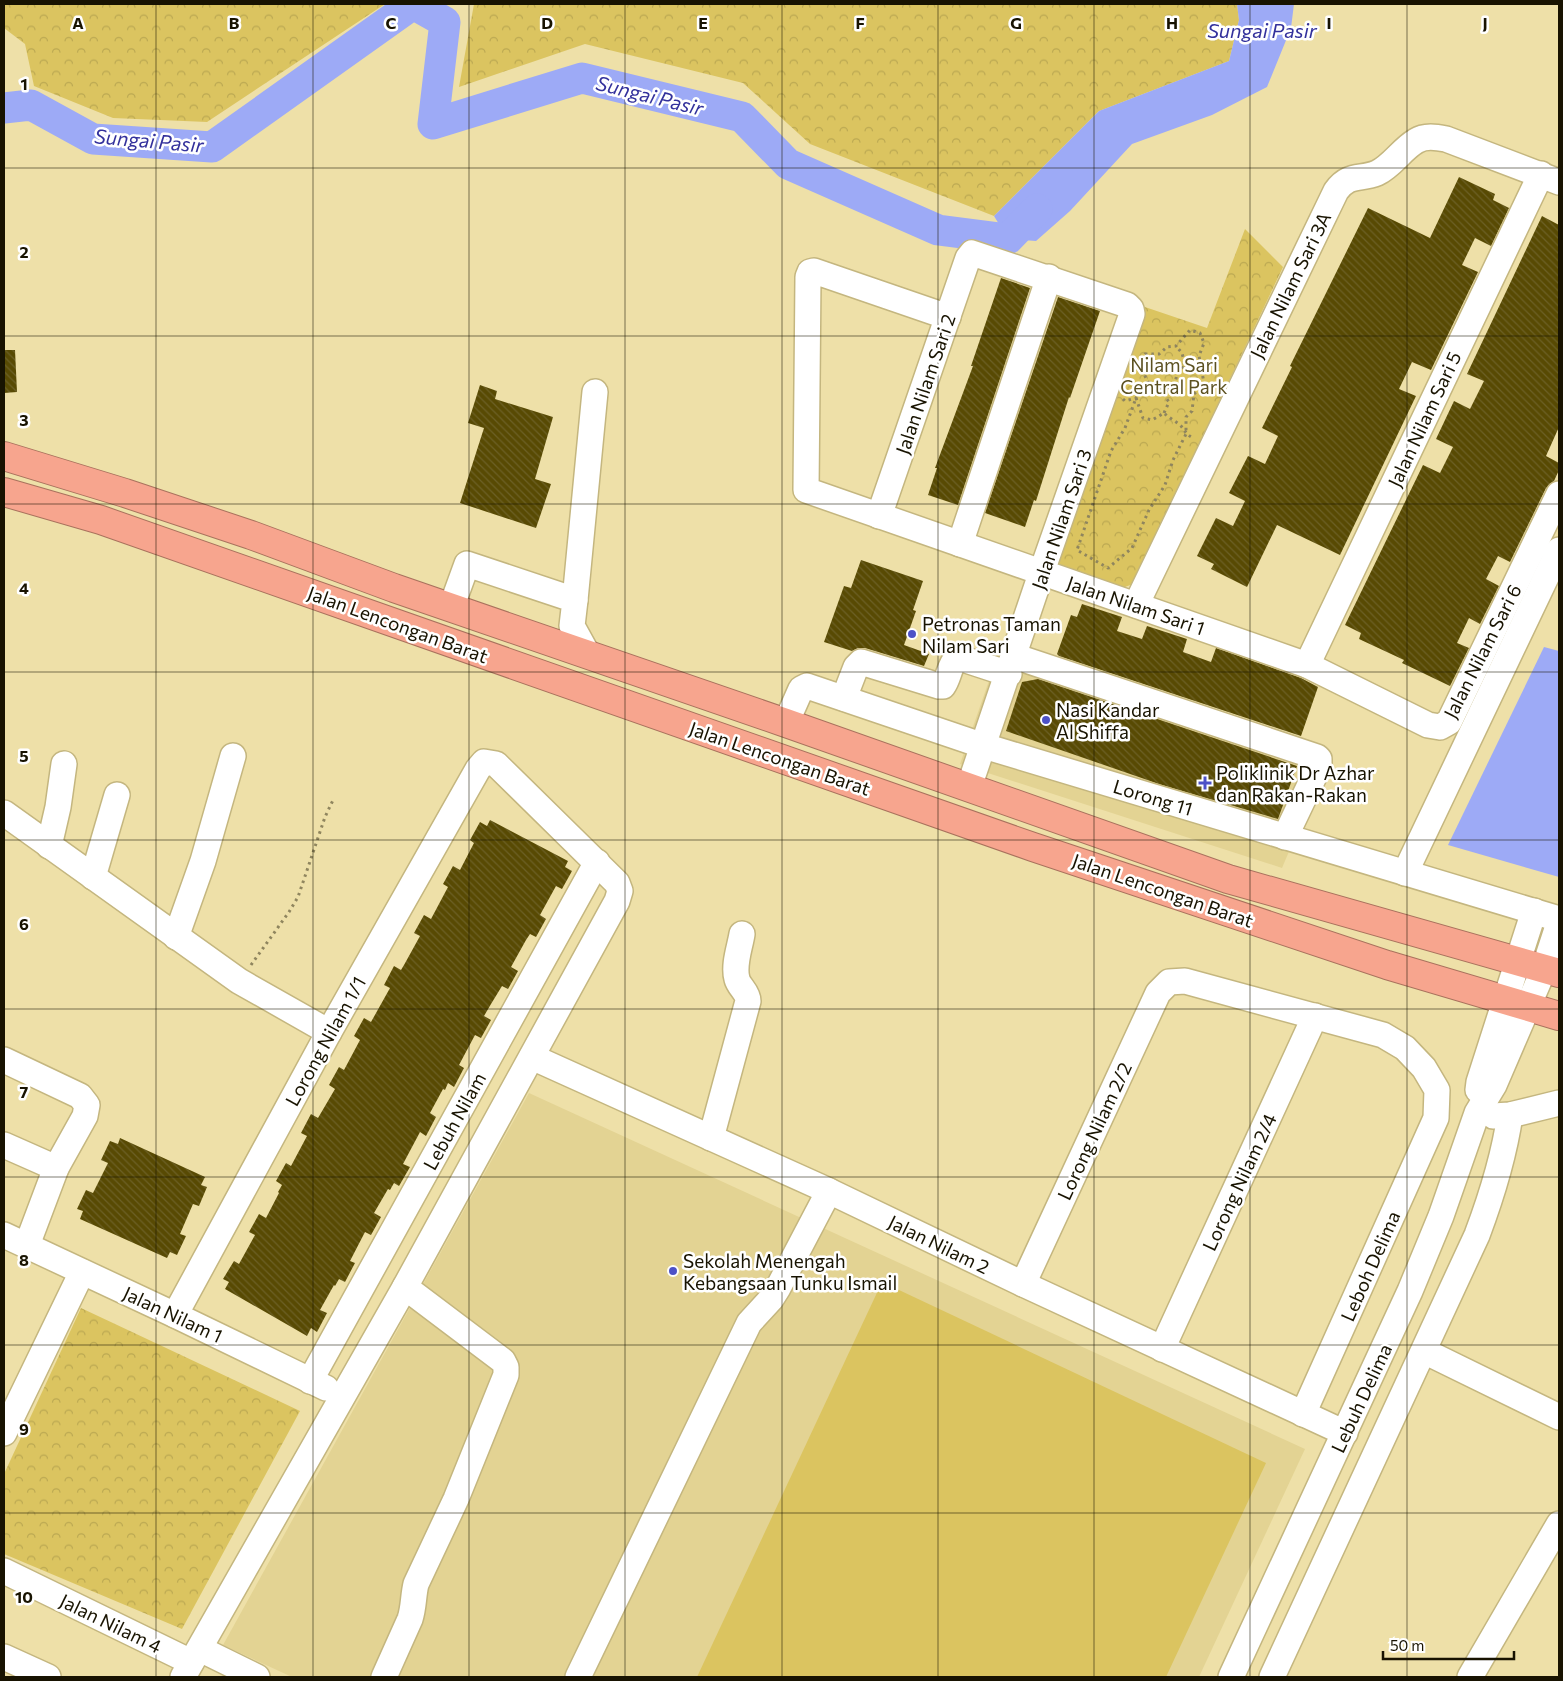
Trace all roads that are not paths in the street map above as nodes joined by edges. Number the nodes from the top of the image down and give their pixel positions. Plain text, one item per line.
1 (1550, 178) edge
2 (1048, 277) junction
3 (948, 317) junction
4 (595, 392) dead end
5 (4, 456) edge
6 (4, 492) edge
7 (1559, 494) edge
8 (879, 516) junction
9 (960, 544) junction
10 (1559, 550) edge
11 (1042, 571) junction
12 (574, 600) junction
13 (1136, 605) junction
14 (452, 608) junction
15 (588, 655) junction
16 (1011, 665) junction
17 (1307, 665) junction
18 (844, 698) junction
19 (786, 723) junction
20 (984, 746) junction
21 (233, 756) dead end
22 (64, 764) dead end
23 (969, 787) junction
24 (117, 795) dead end
25 (4, 813) edge
26 (1285, 837) junction
27 (49, 846) junction
28 (597, 862) junction
29 (1405, 873) junction
30 (93, 877) junction
31 (1534, 912) junction
32 (1559, 919) edge
33 (1559, 923) edge
34 (742, 934) dead end
35 (176, 937) junction
36 (1518, 961) junction
37 (1552, 971) edge
38 (1517, 1003) junction
39 (1315, 1016) junction
40 (1559, 1016) edge
41 (329, 1032) junction
42 (532, 1057) junction
43 (4, 1060) edge
44 (1559, 1103) edge
45 (1477, 1113) junction
46 (1510, 1114) junction
47 (711, 1138) junction
48 (4, 1145) edge
49 (56, 1168) junction
50 (829, 1191) junction
51 (10, 1240) edge
52 (82, 1272) junction
53 (1023, 1284) junction
54 (405, 1287) junction
55 (175, 1315) junction
56 (1162, 1349) junction
57 (1424, 1351) junction
58 (310, 1381) junction
59 (342, 1396) junction
60 (1304, 1414) junction
61 (1559, 1417) edge
62 (4, 1433) edge
63 (1345, 1433) junction
64 (1559, 1528) edge
65 (4, 1571) edge
66 (4, 1657) edge
67 (191, 1663) edge
68 (48, 1677) edge
69 (257, 1677) edge
70 (384, 1677) edge
71 (578, 1677) edge
72 (1231, 1677) edge
73 (1272, 1677) edge
74 (1470, 1677) edge

1 - 13 street, Jalan Nilam Sari 3A
1 - 17 street, Jalan Nilam Sari 5
2 - 3 street, Jalan Nilam Sari 2
2 - 9 street
2 - 11 street, Jalan Nilam Sari 3
3 - 8 street, Jalan Nilam Sari 2
3 - 8 street, Jalan Nilam Sari 1
4 - 12 street
5 - 14 highway, Jalan Lencongan Barat
6 - 38 highway, Jalan Lencongan Barat
7 - 17 street, Jalan Nilam Sari 6
8 - 9 street, Jalan Nilam Sari 1
9 - 11 street, Jalan Nilam Sari 1
10 - 29 street
11 - 13 street, Jalan Nilam Sari 1
11 - 16 street, Jalan Nilam Sari 3
12 - 14 street
12 - 15 street
13 - 17 street, Jalan Nilam Sari 1
14 - 15 highway, Jalan Lencongan Barat
15 - 19 highway, Jalan Lencongan Barat
16 - 18 street
16 - 20 street, Jalan Nilam Sari 3
16 - 26 street
18 - 19 street, Lorong 11
18 - 20 street, Lorong 11
19 - 23 highway, Jalan Lencongan Barat
20 - 23 street, Jalan Nilam Sari 3
20 - 26 street, Lorong 11
21 - 35 street
22 - 27 street
23 - 36 highway, Jalan Lencongan Barat
24 - 30 street
25 - 27 street
26 - 29 street, Lorong 11
27 - 30 street
28 - 41 street, Lorong Nilam 1/1
28 - 42 street
28 - 58 street, Lebuh Nilam
29 - 31 street, Lorong 11
30 - 35 street
31 - 32 street, Lorong 11
31 - 36 street
33 - 37 street
34 - 47 street
35 - 41 street
36 - 37 highway, Jalan Lencongan Barat
36 - 38 street
37 - 38 street
38 - 40 highway, Jalan Lencongan Barat
38 - 45 street, Lebuh Delima
39 - 53 street, Lorong Nilam 2/2
39 - 56 street, Lorong Nilam 2/4
39 - 60 street, Leboh Delima
41 - 55 street, Lorong Nilam 1/1
42 - 47 street, Jalan Nilam 2
42 - 54 street
43 - 49 street
44 - 46 street
45 - 46 street
45 - 63 street, Lebuh Delima
46 - 57 street
47 - 50 street, Jalan Nilam 2
48 - 49 street
49 - 51 street
50 - 53 street, Jalan Nilam 2
50 - 71 street
51 - 52 street, Jalan Nilam 1
52 - 55 street, Jalan Nilam 1
52 - 62 street
53 - 56 street, Jalan Nilam 2
54 - 59 street
54 - 70 street
55 - 58 street, Jalan Nilam 1
56 - 60 street, Jalan Nilam 2
57 - 61 street
57 - 73 street
58 - 59 street, Jalan Nilam 1
59 - 67 street
60 - 63 street, Jalan Nilam 2
63 - 72 street, Lebuh Delima
64 - 74 street
65 - 67 street, Jalan Nilam 4
66 - 68 street
67 - 69 street, Jalan Nilam 4

